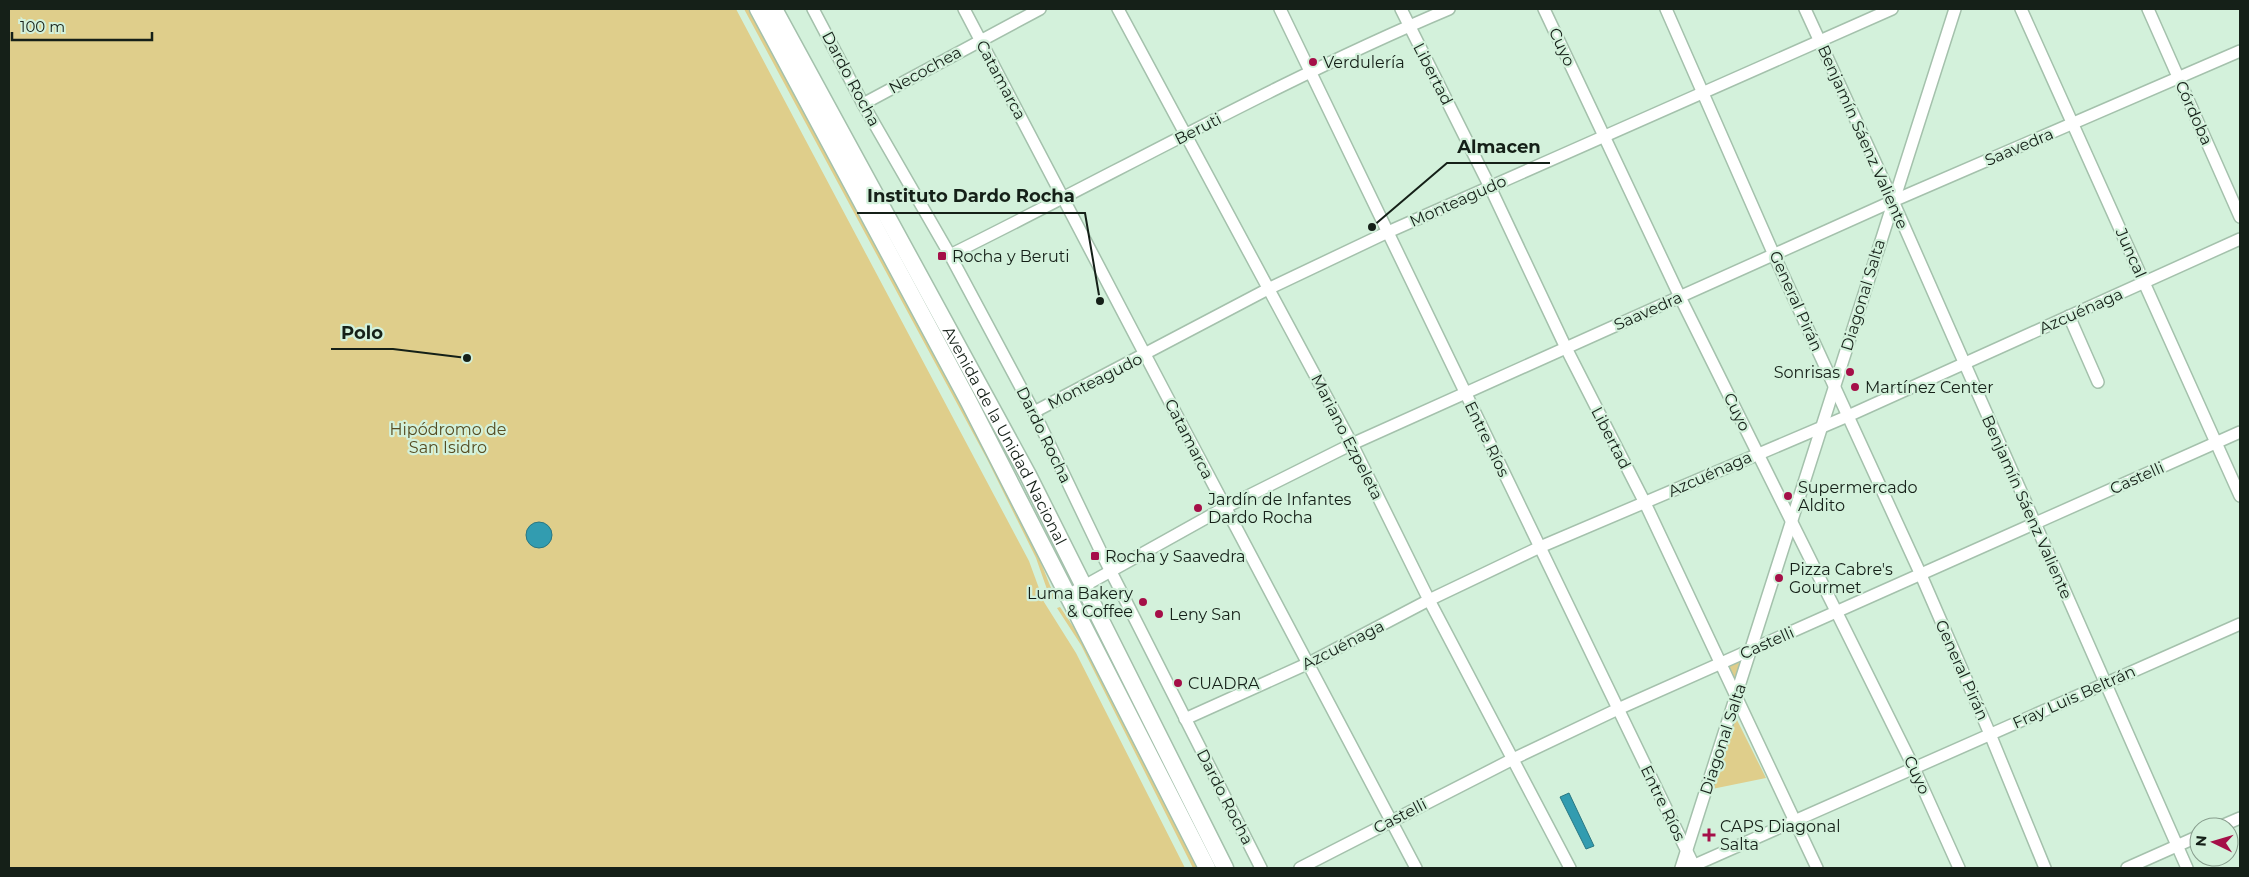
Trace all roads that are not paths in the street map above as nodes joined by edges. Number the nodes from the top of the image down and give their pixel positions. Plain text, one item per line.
1 (758, 9) edge
2 (774, 9) edge
3 (813, 9) edge
4 (964, 9) edge
5 (1040, 9) edge
6 (1118, 9) edge
7 (1280, 9) edge
8 (1401, 9) edge
9 (1449, 9) edge
10 (1544, 9) edge
11 (1666, 9) edge
12 (1805, 9) edge
13 (1892, 9) edge
14 (1955, 9) edge
15 (2021, 9) edge
16 (2148, 9) edge
17 (1409, 26) junction
18 (980, 40) junction
19 (1819, 40) junction
20 (2240, 51) edge
21 (1310, 73) junction
22 (2178, 78) junction
23 (1704, 92) junction
24 (863, 104) junction
25 (2072, 124) junction
26 (1186, 134) junction
27 (1604, 137) junction
28 (1490, 187) junction
29 (1064, 199) junction
30 (1893, 201) junction
31 (2240, 217) edge
32 (1388, 232) junction
33 (2240, 239) edge
34 (950, 255) junction
35 (1774, 255) junction
36 (2144, 282) junction
37 (1268, 289) junction
38 (1680, 297) junction
39 (2069, 316) junction
40 (1566, 348) junction
41 (1147, 354) junction
42 (1963, 363) junction
43 (2098, 382) dead end
44 (1835, 387) junction
45 (1465, 393) junction
46 (1034, 412) junction
47 (1848, 416) junction
48 (1821, 427) junction
49 (2240, 432) edge
50 (2216, 443) junction
51 (1352, 444) junction
52 (1757, 454) junction
53 (2240, 496) edge
54 (1645, 503) junction
55 (1224, 508) junction
56 (1792, 521) junction
57 (2035, 524) junction
58 (1540, 547) junction
59 (1110, 570) junction
60 (1921, 575) junction
61 (1083, 586) junction
62 (1068, 595) junction
63 (1429, 600) junction
64 (1838, 612) junction
65 (2240, 624) edge
66 (1751, 650) junction
67 (1309, 663) junction
68 (1721, 663) junction
69 (2106, 683) junction
70 (1736, 697) junction
71 (1618, 709) junction
72 (1185, 719) junction
73 (1990, 734) junction
74 (1513, 758) junction
75 (1914, 768) junction
76 (1391, 820) junction
77 (1796, 821) junction
78 (2189, 841) edge
79 (2177, 846) junction
80 (1686, 851) junction
81 (1692, 867) edge
82 (1207, 868) edge
83 (1225, 868) edge
84 (1261, 868) edge
85 (1300, 868) edge
86 (1416, 868) edge
87 (1570, 868) edge
88 (1681, 868) edge
89 (1817, 868) edge
90 (1959, 868) edge
91 (2045, 868) edge
92 (2127, 868) edge
93 (2187, 868) edge

1 - 62 main road, Avenida de la Unidad Nacional
2 - 61 main road, Avenida de la Unidad Nacional
3 - 24 street, Dardo Rocha
4 - 18 street, Catamarca
5 - 18 street, Necochea
6 - 26 street, Mariano Ezpeleta
7 - 21 street, Entre Ríos
8 - 17 street, Libertad
9 - 17 street, Beruti
10 - 27 street, Cuyo
11 - 23 street, General Pirán
12 - 19 street, Benjamín Sáenz Valiente
13 - 19 street, Monteagudo
14 - 30 street, Diagonal Salta
15 - 25 street, Juncal
16 - 22 street, Córdoba
17 - 21 street, Beruti
17 - 28 street, Libertad
18 - 24 street, Necochea
18 - 29 street, Catamarca
19 - 23 street, Monteagudo
19 - 30 street, Benjamín Sáenz Valiente
20 - 22 street, Saavedra
21 - 26 street, Beruti
21 - 32 street, Entre Ríos
22 - 25 street, Saavedra
22 - 31 street, Córdoba
23 - 27 street, Monteagudo
23 - 35 street, General Pirán
24 - 34 street, Dardo Rocha
25 - 30 street, Saavedra
25 - 36 street, Juncal
26 - 29 street, Beruti
26 - 37 street, Mariano Ezpeleta
27 - 28 street, Monteagudo
27 - 38 street, Cuyo
28 - 32 street, Monteagudo
28 - 40 street, Libertad
29 - 34 street, Beruti
29 - 41 street, Catamarca
30 - 35 street, Saavedra
30 - 42 street, Benjamín Sáenz Valiente
30 - 44 street, Diagonal Salta
32 - 37 street, Monteagudo
32 - 45 street, Entre Ríos
33 - 36 street, Azcuénaga
34 - 46 street, Dardo Rocha
35 - 38 street, Saavedra
35 - 44 street, General Pirán
36 - 39 street, Azcuénaga
36 - 50 street, Juncal
37 - 41 street, Monteagudo
37 - 51 street, Mariano Ezpeleta
38 - 40 street, Saavedra
38 - 52 street, Cuyo
39 - 42 street, Azcuénaga
39 - 43 street
40 - 45 street, Saavedra
40 - 54 street, Libertad
41 - 46 street, Monteagudo
41 - 55 street, Catamarca
42 - 47 street, Azcuénaga
42 - 57 street, Benjamín Sáenz Valiente
44 - 47 street, General Pirán
44 - 48 street, Diagonal Salta
45 - 51 street, Saavedra
45 - 58 street, Entre Ríos
46 - 59 street, Dardo Rocha
47 - 48 street, Azcuénaga
47 - 60 street, General Pirán
48 - 52 street, Azcuénaga
48 - 56 street, Diagonal Salta
49 - 50 street, Castelli
50 - 53 street, Juncal
50 - 57 street, Castelli
51 - 55 street, Saavedra
51 - 63 street, Mariano Ezpeleta
52 - 54 street, Azcuénaga
52 - 56 street, Cuyo
54 - 58 street, Azcuénaga
54 - 68 street, Libertad
55 - 59 street, Saavedra
55 - 67 street, Catamarca
56 - 64 street, Cuyo
56 - 66 street, Diagonal Salta
57 - 60 street, Castelli
57 - 69 street, Benjamín Sáenz Valiente
58 - 63 street, Azcuénaga
58 - 71 street, Entre Ríos
59 - 61 street, Saavedra
59 - 72 street, Dardo Rocha
60 - 64 street, Castelli
60 - 73 street, General Pirán
61 - 62 street, Saavedra
61 - 83 main road, Avenida de la Unidad Nacional
62 - 82 main road, Avenida de la Unidad Nacional
63 - 67 street, Azcuénaga
63 - 74 street, Mariano Ezpeleta
64 - 66 street, Castelli
64 - 75 street, Cuyo
65 - 69 street, Fray Luis Beltrán
66 - 68 street, Castelli
66 - 70 street, Diagonal Salta
67 - 72 street, Azcuénaga
67 - 76 street, Catamarca
68 - 70 street, Libertad
68 - 71 street, Castelli
69 - 73 street, Fray Luis Beltrán
69 - 79 street, Benjamín Sáenz Valiente
70 - 77 street, Libertad
70 - 80 street, Diagonal Salta
71 - 74 street, Castelli
71 - 80 street, Entre Ríos
72 - 84 street, Dardo Rocha
73 - 75 street, Fray Luis Beltrán
73 - 91 street, General Pirán
74 - 76 street, Castelli
74 - 87 street, Mariano Ezpeleta
75 - 77 street, Fray Luis Beltrán
75 - 90 street, Cuyo
76 - 85 street, Castelli
76 - 86 street, Catamarca
77 - 81 street, Fray Luis Beltrán
77 - 89 street, Libertad
78 - 79 street
79 - 92 street
79 - 93 street, Benjamín Sáenz Valiente
80 - 81 street, Entre Ríos
80 - 88 street, Diagonal Salta

